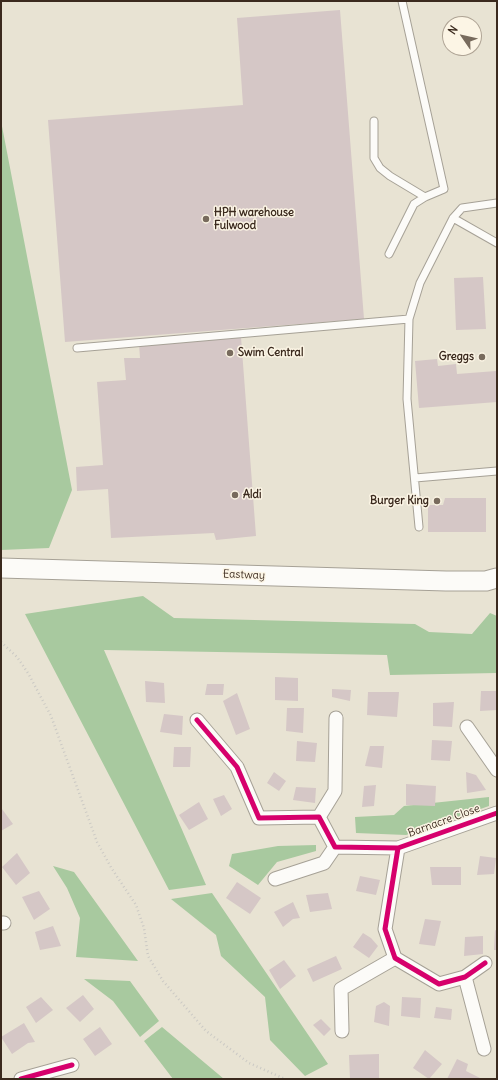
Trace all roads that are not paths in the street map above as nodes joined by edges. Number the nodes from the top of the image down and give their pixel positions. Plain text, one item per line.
1 (402, 1) edge
2 (374, 121) dead end
3 (425, 197) junction
4 (497, 203) edge
5 (453, 218) junction
6 (497, 243) edge
7 (389, 254) dead end
8 (409, 319) junction
9 (77, 348) dead end
10 (497, 471) edge
11 (415, 478) junction
12 (419, 527) dead end
13 (1, 568) edge
14 (493, 581) edge
15 (336, 718) dead end
16 (197, 720) dead end
17 (467, 727) dead end
18 (497, 770) edge
19 (497, 813) edge
20 (319, 817) junction
21 (335, 847) junction
22 (398, 848) junction
23 (275, 879) dead end
24 (395, 958) junction
25 (486, 963) dead end
26 (465, 978) junction
27 (342, 1031) dead end
28 (484, 1049) dead end
29 (72, 1065) dead end
30 (21, 1079) edge

1 - 3 lane
2 - 3 lane
3 - 7 lane
4 - 5 lane
5 - 6 lane
5 - 8 lane
8 - 9 lane
8 - 11 lane
10 - 11 lane
11 - 12 lane
13 - 14 main road, Eastway
15 - 20 street
16 - 20 street
17 - 18 street
19 - 22 street, Barnacre Close
20 - 21 street
21 - 22 street, Barnacre Close
21 - 23 street
22 - 24 street, Barnacre Close
24 - 26 street
24 - 27 street
25 - 26 street
26 - 28 street
29 - 30 street

